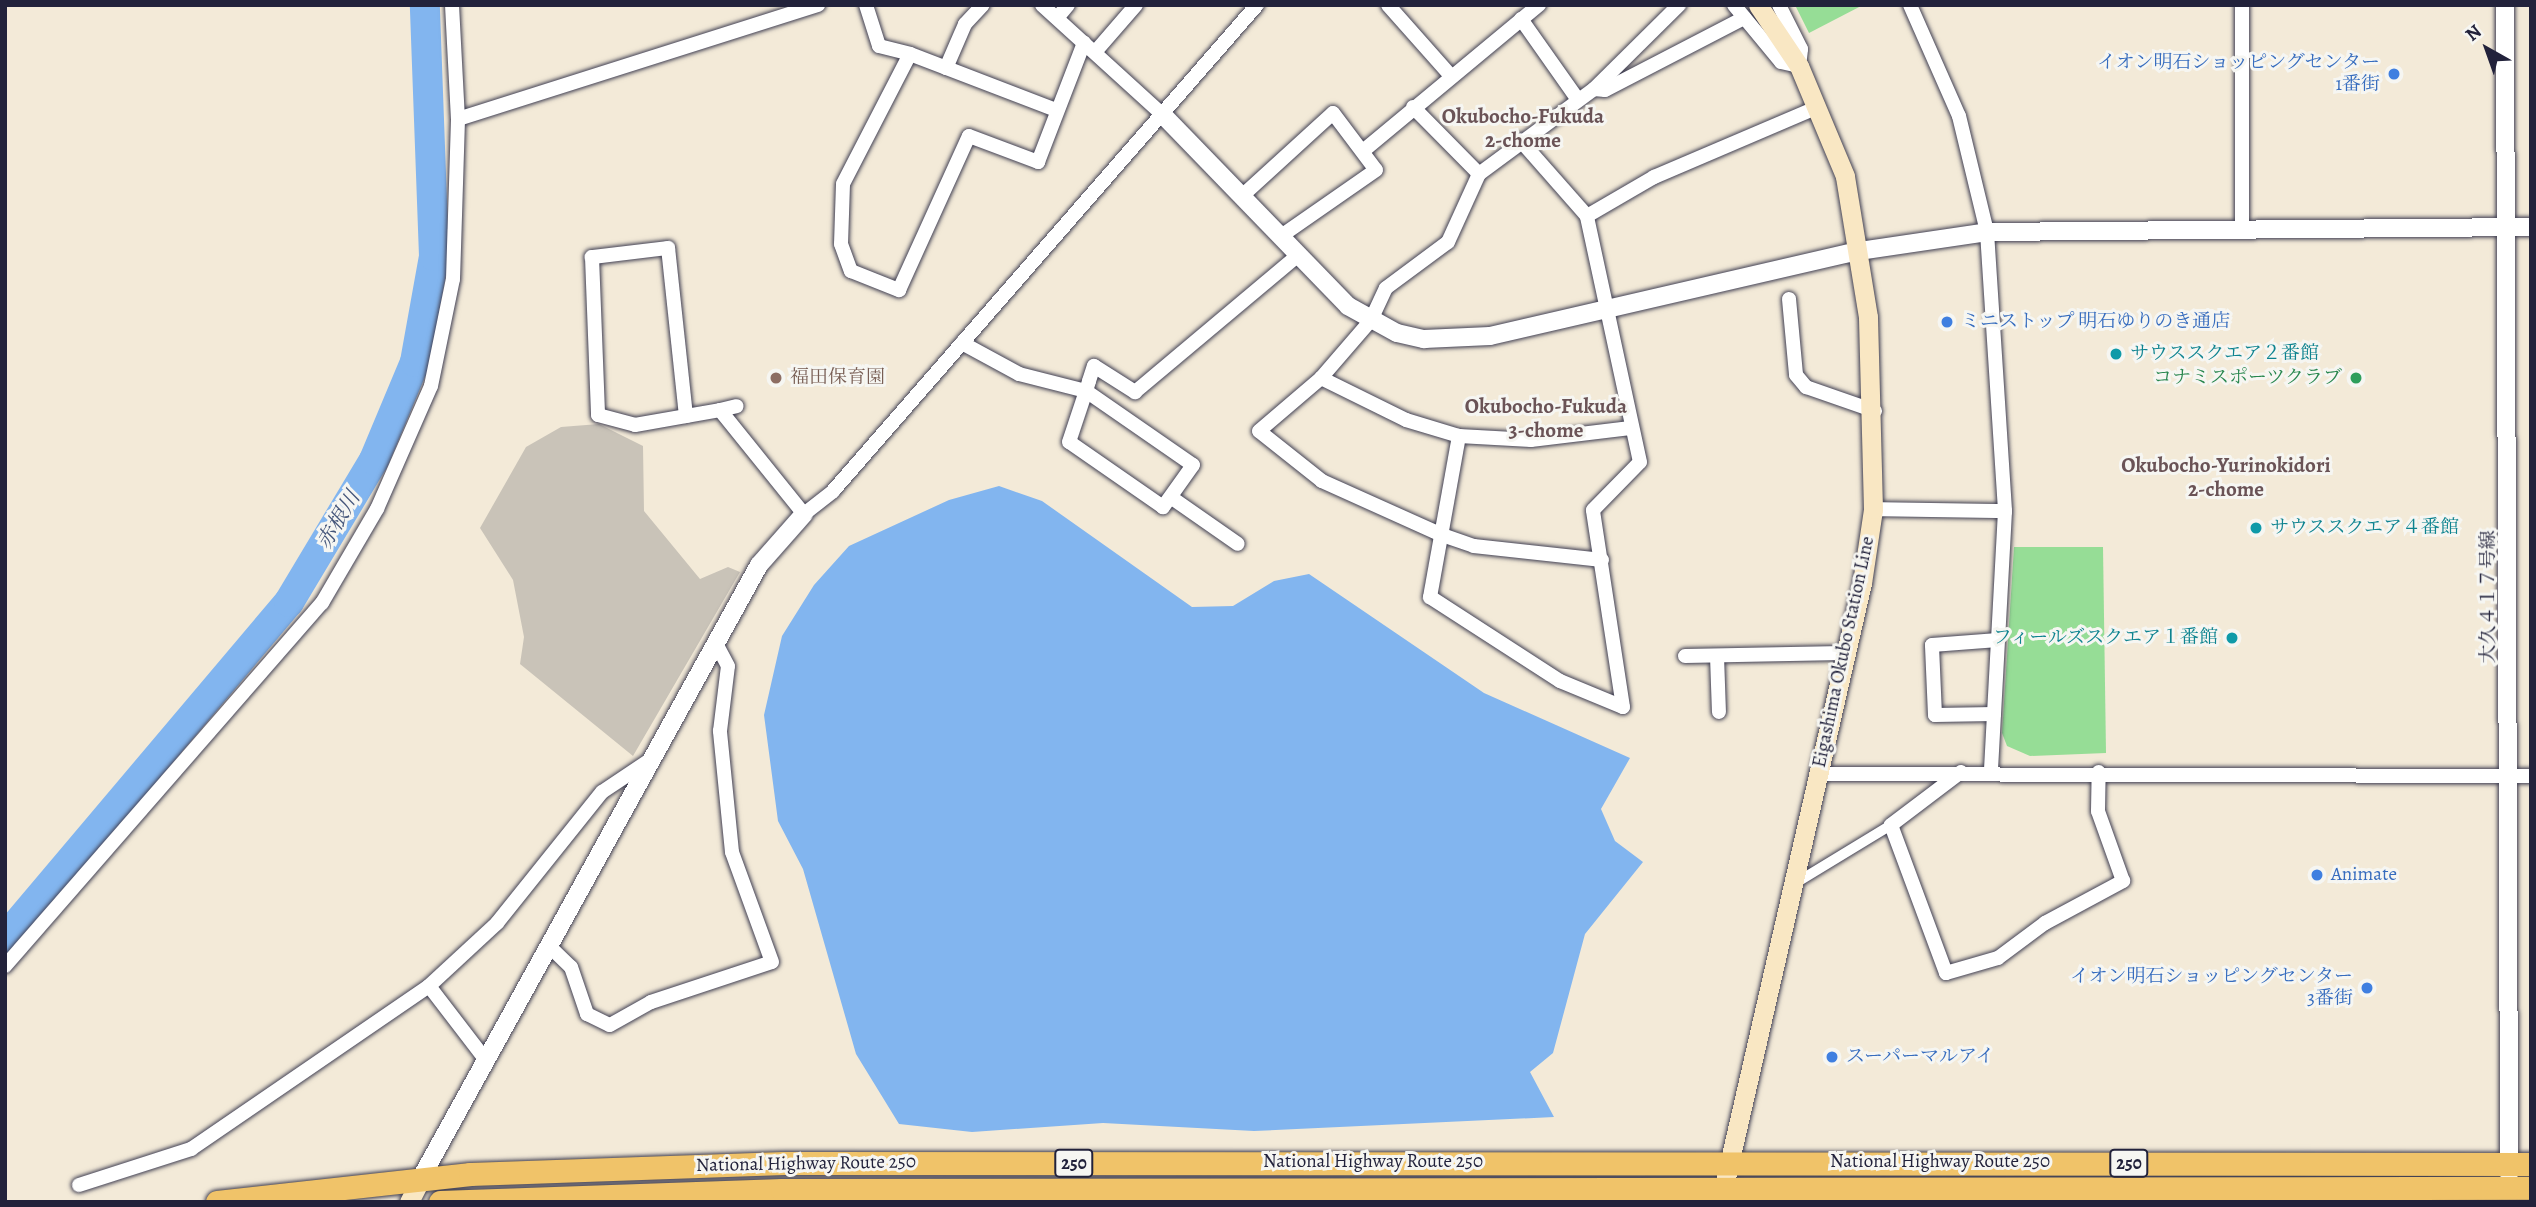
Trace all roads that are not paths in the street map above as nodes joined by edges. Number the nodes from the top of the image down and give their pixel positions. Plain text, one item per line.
1 (452, 5) edge
2 (818, 5) edge
3 (866, 5) edge
4 (982, 5) edge
5 (1042, 5) edge
6 (1068, 5) edge
7 (1136, 5) edge
8 (1257, 5) edge
9 (1388, 5) edge
10 (1539, 5) edge
11 (1679, 5) edge
12 (1734, 5) edge
13 (1779, 5) edge
14 (1910, 5) edge
15 (2242, 5) edge
16 (2505, 5) edge
17 (1751, 11) edge
18 (1057, 18) junction
19 (1521, 19) junction
20 (1084, 43) junction
21 (1096, 51) junction
22 (910, 54) junction
23 (1799, 65) junction
24 (946, 68) junction
25 (1451, 76) junction
26 (1594, 89) junction
27 (1576, 97) junction
28 (1413, 107) junction
29 (1818, 107) junction
30 (1056, 110) junction
31 (1163, 115) junction
32 (458, 120) junction
33 (1520, 140) junction
34 (1363, 151) junction
35 (1479, 174) junction
36 (1242, 196) junction
37 (1587, 216) junction
38 (2242, 225) junction
39 (2510, 227) junction
40 (2531, 227) edge
41 (1987, 232) junction
42 (1281, 236) junction
43 (1858, 251) junction
44 (1298, 255) junction
45 (1789, 299) dead end
46 (1608, 309) junction
47 (1371, 320) junction
48 (962, 343) junction
49 (1321, 378) junction
50 (1086, 391) junction
51 (737, 406) dead end
52 (720, 410) junction
53 (1875, 411) junction
54 (686, 416) junction
55 (1630, 428) junction
56 (1459, 436) junction
57 (1172, 498) junction
58 (1873, 509) junction
59 (2005, 511) junction
60 (804, 514) junction
61 (1442, 535) junction
62 (1238, 544) dead end
63 (1602, 560) junction
64 (1998, 640) junction
65 (716, 643) junction
66 (1843, 653) junction
67 (1685, 656) dead end
68 (1717, 656) junction
69 (1719, 712) dead end
70 (1994, 714) junction
71 (653, 758) junction
72 (1961, 772) junction
73 (1992, 772) junction
74 (2099, 772) junction
75 (1818, 774) junction
76 (2510, 775) junction
77 (2531, 776) edge
78 (602, 792) junction
79 (626, 805) junction
80 (1891, 825) junction
81 (1794, 884) junction
82 (548, 945) junction
83 (5, 967) edge
84 (429, 986) junction
85 (485, 1059) junction
86 (1728, 1161) junction
87 (2520, 1164) edge
88 (421, 1178) junction
89 (79, 1185) dead end
90 (2516, 1192) edge
91 (1722, 1194) edge
92 (217, 1202) edge
93 (409, 1202) edge
94 (440, 1202) edge

1 - 32 street
2 - 32 street
3 - 22 street
4 - 24 street
5 - 18 street
6 - 18 street
7 - 21 street
8 - 31 street
9 - 25 street
10 - 19 street
11 - 26 street
12 - 17 street
13 - 23 street
14 - 41 street
15 - 38 street
16 - 39 street, 大久４１７号線
17 - 23 main road, Eigashima Okubo Station Line
17 - 26 street
18 - 20 street
19 - 25 street
19 - 27 street
20 - 21 street
20 - 30 street
21 - 31 street
22 - 24 street
22 - 30 street
23 - 29 main road, Eigashima Okubo Station Line
24 - 30 street
25 - 28 street
26 - 27 street
27 - 33 street
28 - 34 street
28 - 35 street
29 - 37 street
29 - 43 main road, Eigashima Okubo Station Line
31 - 36 street
31 - 48 street
32 - 83 street
33 - 35 street
33 - 37 street
34 - 36 street
34 - 42 street
35 - 47 street
36 - 42 street
37 - 46 street
38 - 39 street
38 - 41 street
39 - 40 street
39 - 76 street, 大久４１７号線
41 - 43 street
41 - 59 street
42 - 44 street
43 - 46 street
43 - 53 main road, Eigashima Okubo Station Line
44 - 47 street
44 - 50 street
45 - 53 street
46 - 47 street
46 - 55 street
47 - 49 street
48 - 50 street
48 - 60 street
49 - 56 street
49 - 61 street
50 - 57 street
50 - 57 street
51 - 52 street
52 - 54 street
52 - 60 street
53 - 58 main road, Eigashima Okubo Station Line
54 - 54 street
55 - 56 street
55 - 63 street
56 - 61 street
57 - 62 street
58 - 59 street
58 - 66 main road, Eigashima Okubo Station Line
59 - 64 street
60 - 65 street
61 - 63 street
61 - 63 street
64 - 70 street
64 - 70 street
65 - 71 street
65 - 82 street
66 - 68 street
66 - 75 main road, Eigashima Okubo Station Line
67 - 68 street
68 - 69 street
70 - 73 street
71 - 78 street
71 - 79 street
72 - 73 street
72 - 75 street
72 - 80 street
73 - 74 street
74 - 76 street
74 - 80 street
75 - 81 main road, Eigashima Okubo Station Line
76 - 77 street
76 - 87 street, 大久４１７号線
78 - 79 street
78 - 84 street
79 - 82 street
80 - 81 street
81 - 86 main road, Eigashima Okubo Station Line
82 - 85 street
84 - 85 street
84 - 89 street
85 - 88 street
86 - 87 highway, National Highway Route 250 / 250
86 - 88 highway, National Highway Route 250 / 250
86 - 91 main road, Eigashima Okubo Station Line
87 - 90 street, 大久４１７号線
88 - 92 highway, National Highway Route 250 / 250
88 - 93 main road
90 - 91 highway, National Highway Route 250 / 250
91 - 94 highway, National Highway Route 250 / 250

